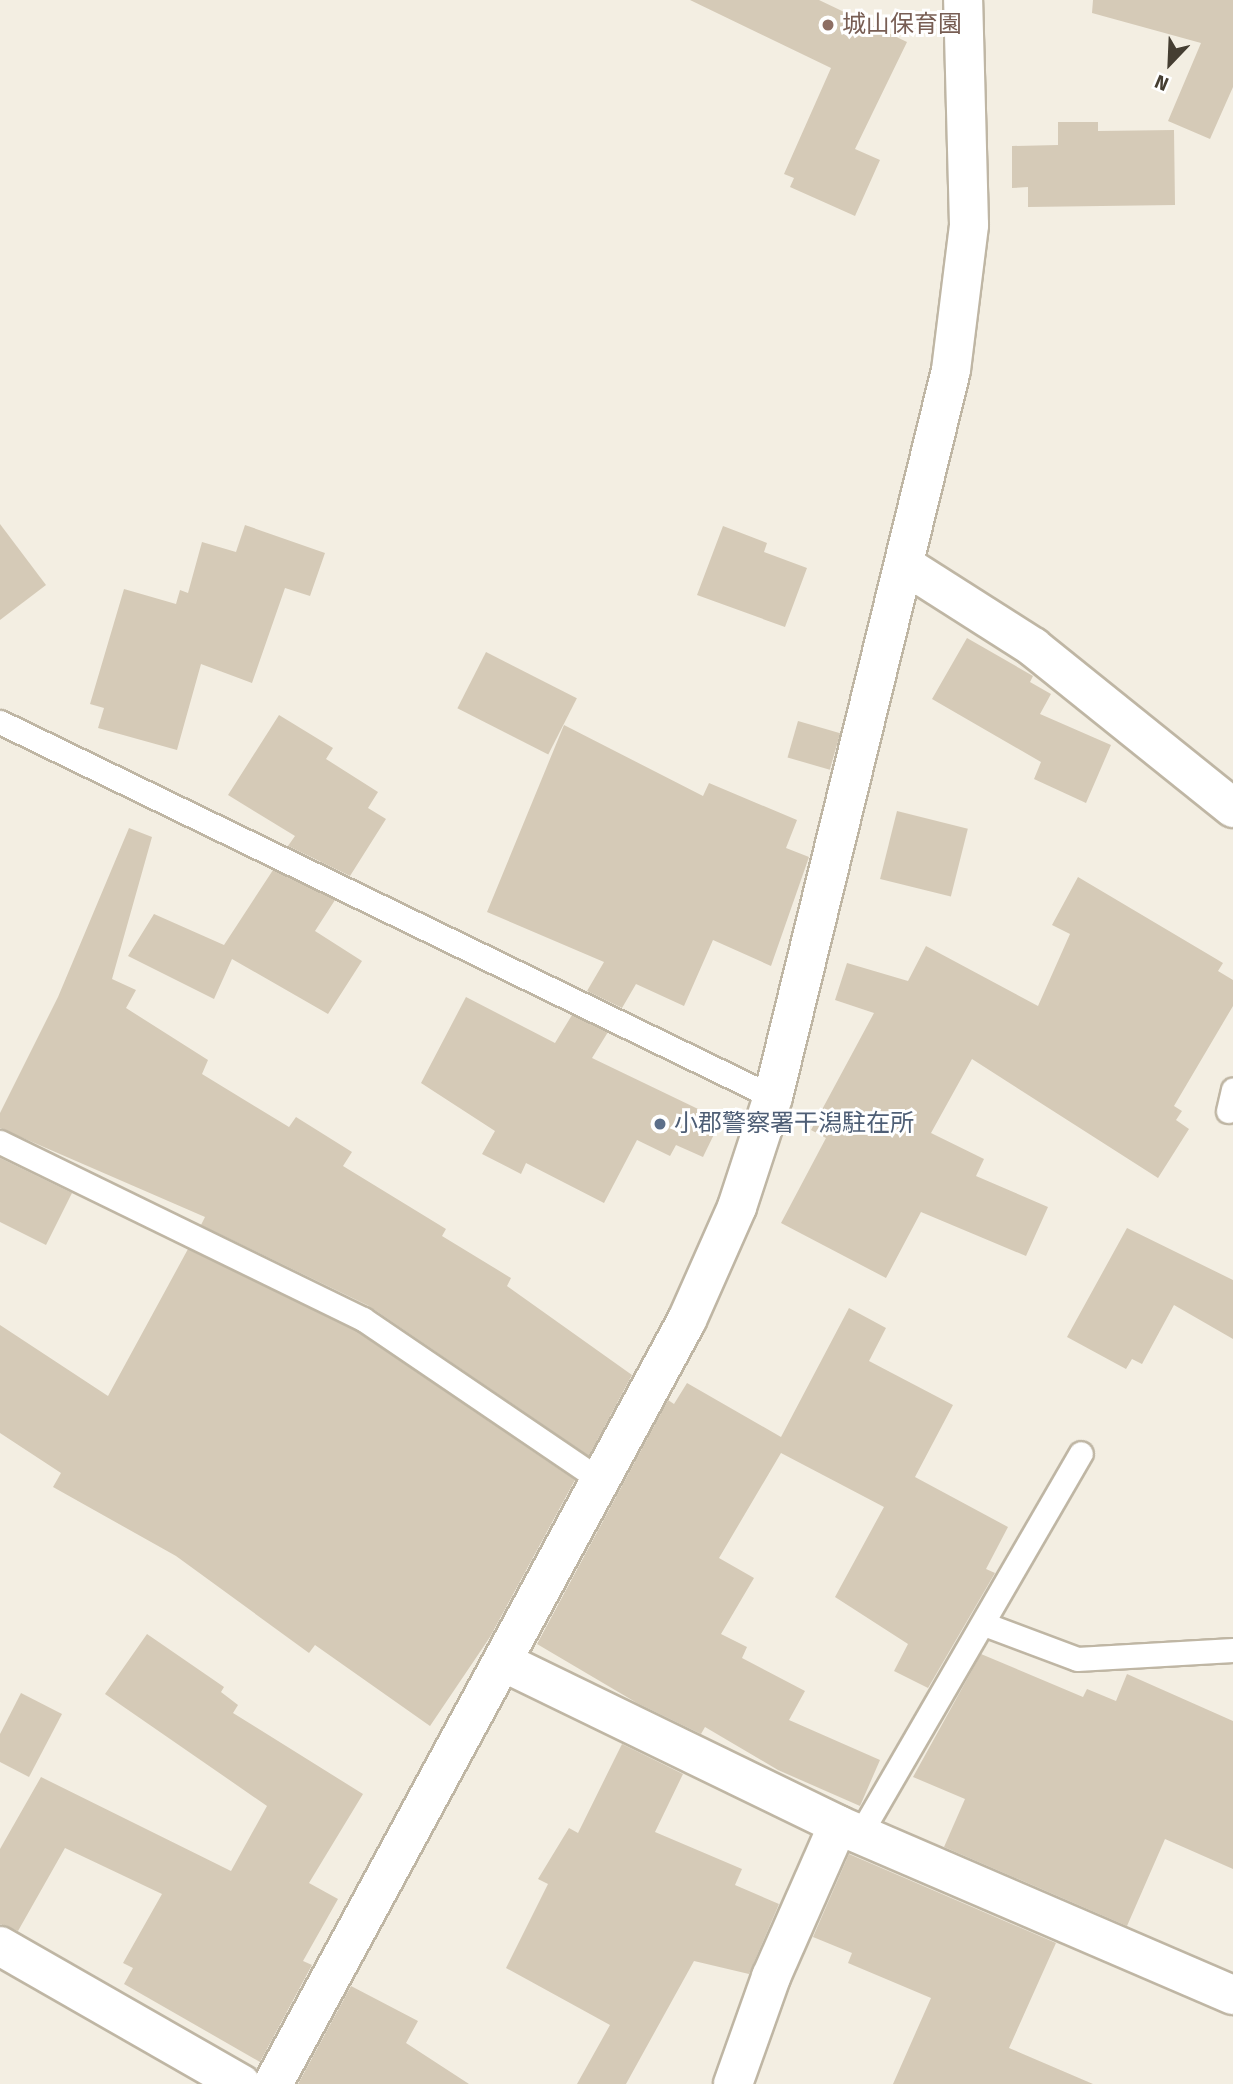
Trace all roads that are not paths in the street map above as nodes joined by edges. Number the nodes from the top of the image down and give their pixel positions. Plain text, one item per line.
1 (963, 0) edge
2 (906, 566) junction
3 (0, 722) edge
4 (1233, 807) edge
5 (773, 1097) junction
6 (0, 1142) edge
7 (1081, 1453) dead end
8 (600, 1481) junction
9 (984, 1624) junction
10 (1233, 1650) edge
11 (503, 1662) junction
12 (849, 1830) junction
13 (0, 1947) edge
14 (1233, 1995) edge
15 (241, 2084) edge
16 (272, 2084) edge
17 (733, 2084) edge

1 - 2 street
2 - 4 street
2 - 5 street
3 - 5 lane
5 - 8 street
6 - 8 lane
7 - 9 lane
8 - 11 street
9 - 10 lane
9 - 12 lane
11 - 12 street
11 - 16 street
12 - 14 street
12 - 17 street
13 - 15 street

